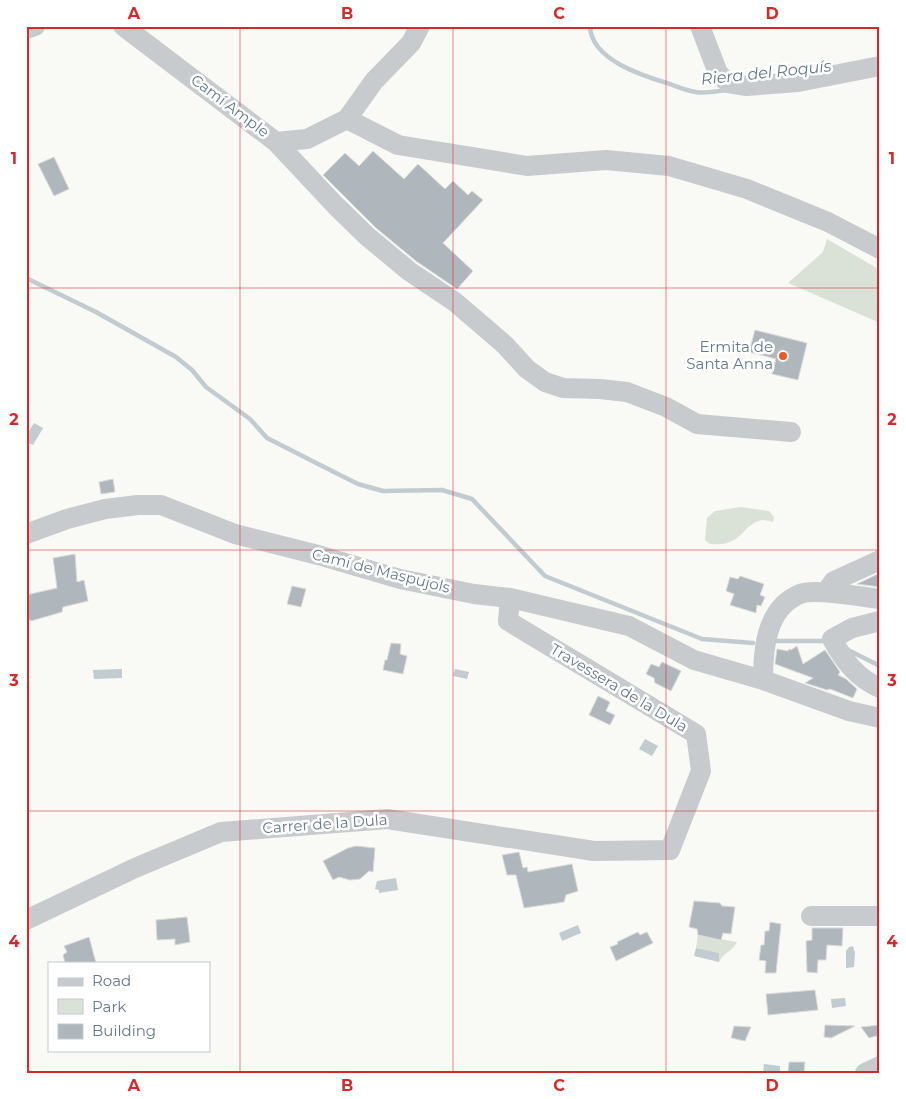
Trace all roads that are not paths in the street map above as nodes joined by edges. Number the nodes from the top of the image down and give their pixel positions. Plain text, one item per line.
1 (35, 26) edge
2 (123, 26) edge
3 (700, 26) edge
4 (419, 27) edge
5 (26, 29) edge
6 (880, 66) edge
7 (347, 119) junction
8 (276, 142) junction
9 (880, 249) edge
10 (791, 432) dead end
11 (26, 534) edge
12 (880, 560) edge
13 (826, 592) junction
14 (510, 598) junction
15 (880, 599) edge
16 (880, 621) edge
17 (763, 680) junction
18 (880, 688) edge
19 (880, 718) edge
20 (670, 850) joint
21 (810, 916) dead end
22 (880, 916) edge
23 (26, 920) edge
24 (880, 1066) edge
25 (865, 1073) edge

1 - 5 street
2 - 8 street, Camí Ample
3 - 6 street
4 - 7 street, Camí Ample
7 - 8 street, Camí Ample
7 - 9 street
8 - 10 street
11 - 14 street, Camí de Maspujols
12 - 13 street
13 - 15 street
13 - 17 street
14 - 17 street, Camí de Maspujols
14 - 20 street, Travessera de la Dula
16 - 18 street
17 - 19 street, Camí de Maspujols
20 - 23 street, Carrer de la Dula
21 - 22 street
24 - 25 street

